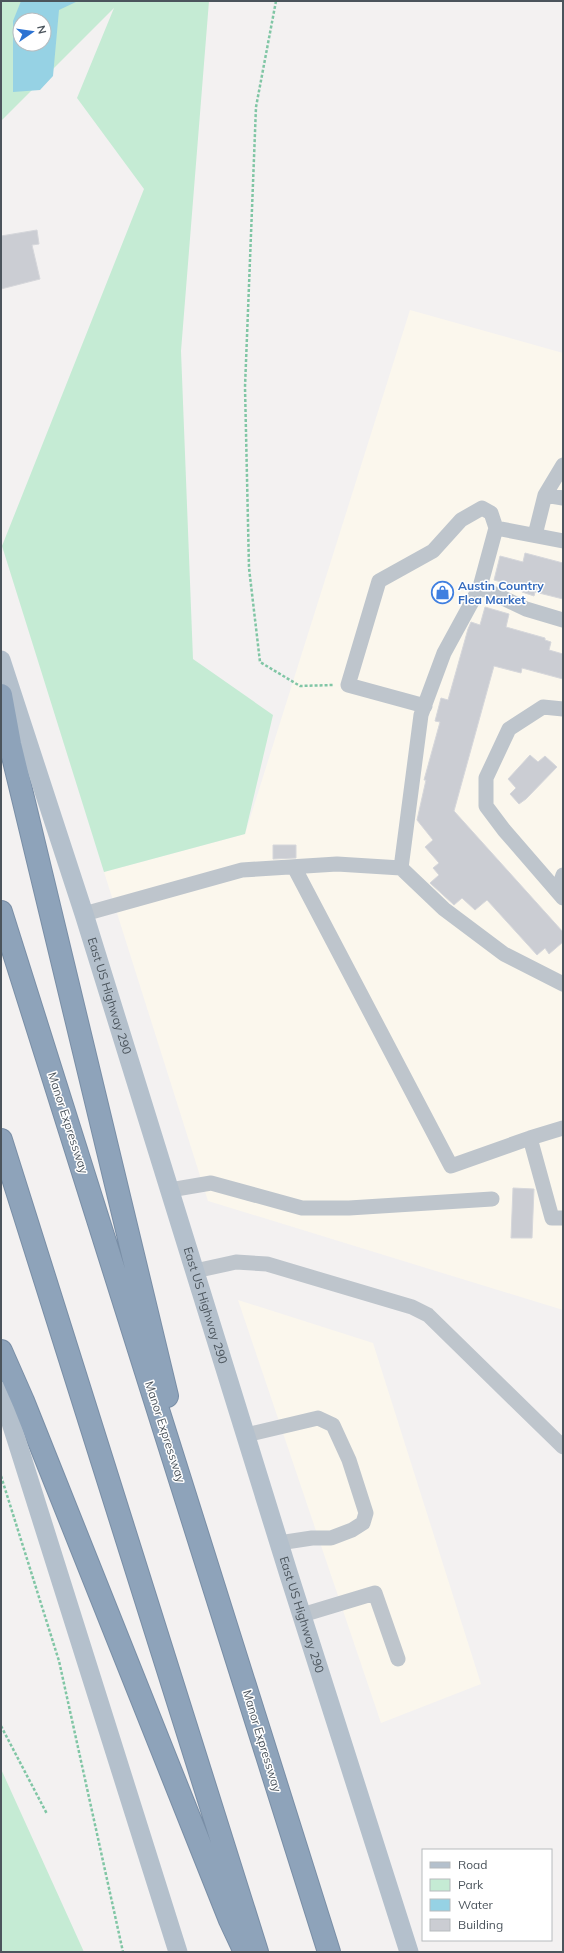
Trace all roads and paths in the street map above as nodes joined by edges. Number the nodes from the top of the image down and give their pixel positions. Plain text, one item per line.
1 (276, 1) edge
2 (563, 465) edge
3 (545, 494) junction
4 (563, 498) edge
5 (496, 528) junction
6 (534, 535) junction
7 (563, 541) edge
8 (480, 586) junction
9 (563, 620) edge
10 (1, 660) edge
11 (348, 685) junction
12 (1, 695) edge
13 (425, 706) junction
14 (563, 709) edge
15 (294, 867) junction
16 (401, 868) junction
17 (563, 875) edge
18 (560, 894) edge
19 (1, 912) edge
20 (84, 914) junction
21 (562, 982) edge
22 (563, 1128) edge
23 (530, 1138) junction
24 (1, 1140) edge
25 (170, 1190) junction
26 (492, 1199) dead end
27 (563, 1218) edge
28 (195, 1272) junction
29 (1, 1351) edge
30 (1, 1391) edge
31 (246, 1435) junction
32 (563, 1448) edge
33 (176, 1468) junction
34 (1, 1476) edge
35 (279, 1543) junction
36 (302, 1614) junction
37 (398, 1659) dead end
38 (1, 1726) edge
39 (47, 1814) dead end
40 (123, 1952) edge
41 (178, 1952) edge
42 (245, 1952) edge
43 (258, 1952) edge
44 (329, 1952) edge
45 (409, 1952) edge

1 - 11 path
2 - 3 lane
3 - 4 lane
3 - 6 lane
5 - 6 lane
5 - 8 lane
5 - 11 lane
6 - 7 lane
8 - 9 lane
8 - 13 lane
10 - 20 main road, East US Highway 290
11 - 13 lane
12 - 33 highway
13 - 16 lane
14 - 18 lane
15 - 16 lane
15 - 20 lane
15 - 23 lane
16 - 21 lane
17 - 18 lane
19 - 33 highway, Manor Expressway
20 - 25 main road, East US Highway 290
22 - 23 lane
23 - 27 lane
24 - 43 highway
25 - 26 lane
25 - 28 main road, East US Highway 290
28 - 31 main road, East US Highway 290
28 - 32 lane
29 - 42 highway
30 - 41 main road
31 - 35 main road, East US Highway 290
31 - 35 lane
33 - 44 highway, Manor Expressway
34 - 40 path
35 - 36 main road, East US Highway 290
36 - 37 lane
36 - 45 main road, East US Highway 290
38 - 39 path

